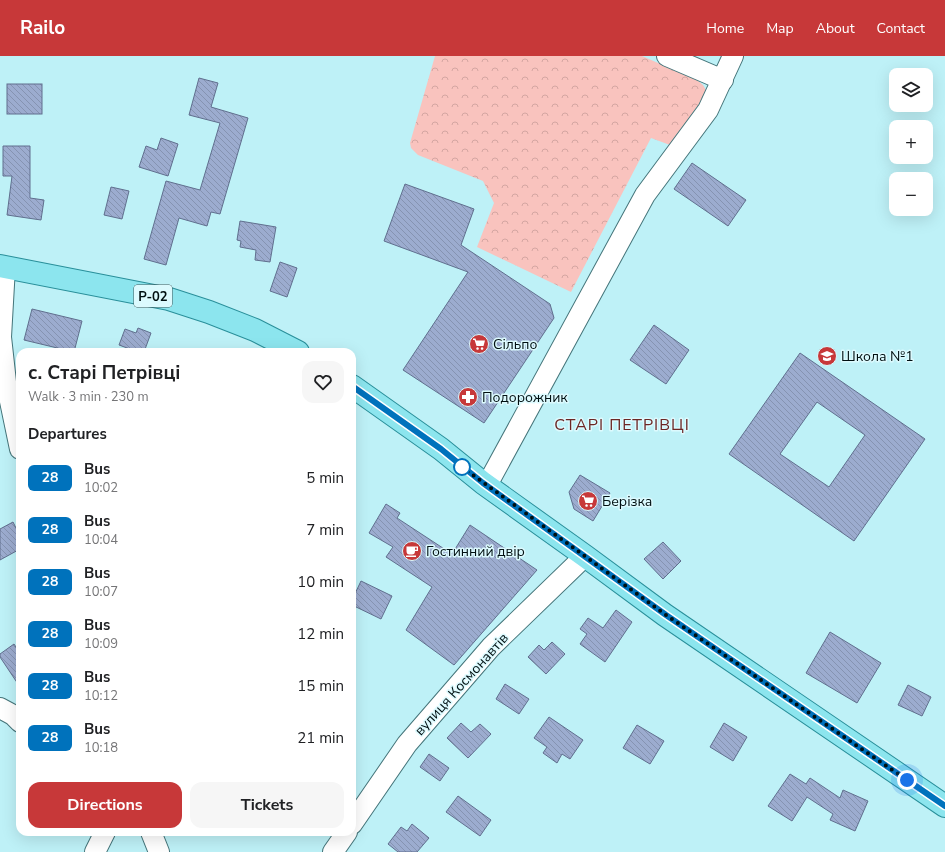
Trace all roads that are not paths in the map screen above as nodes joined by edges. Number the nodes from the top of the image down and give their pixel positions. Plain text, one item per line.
1 (667, 56) edge
2 (733, 56) edge
3 (723, 80) junction
4 (3, 267) edge
5 (290, 348) edge
6 (356, 389) edge
7 (16, 430) edge
8 (486, 486) junction
9 (585, 556) junction
10 (0, 708) edge
11 (16, 718) edge
12 (945, 806) edge
13 (356, 818) edge
14 (104, 836) edge
15 (344, 836) edge
16 (95, 852) edge
17 (333, 852) edge

1 - 3 street
2 - 3 street
3 - 8 street
4 - 5 main road, Р-02
4 - 7 street
6 - 8 main road
8 - 9 main road
9 - 12 main road
9 - 13 street, вулиця Космонавтів
10 - 11 street
14 - 16 street
15 - 17 street

